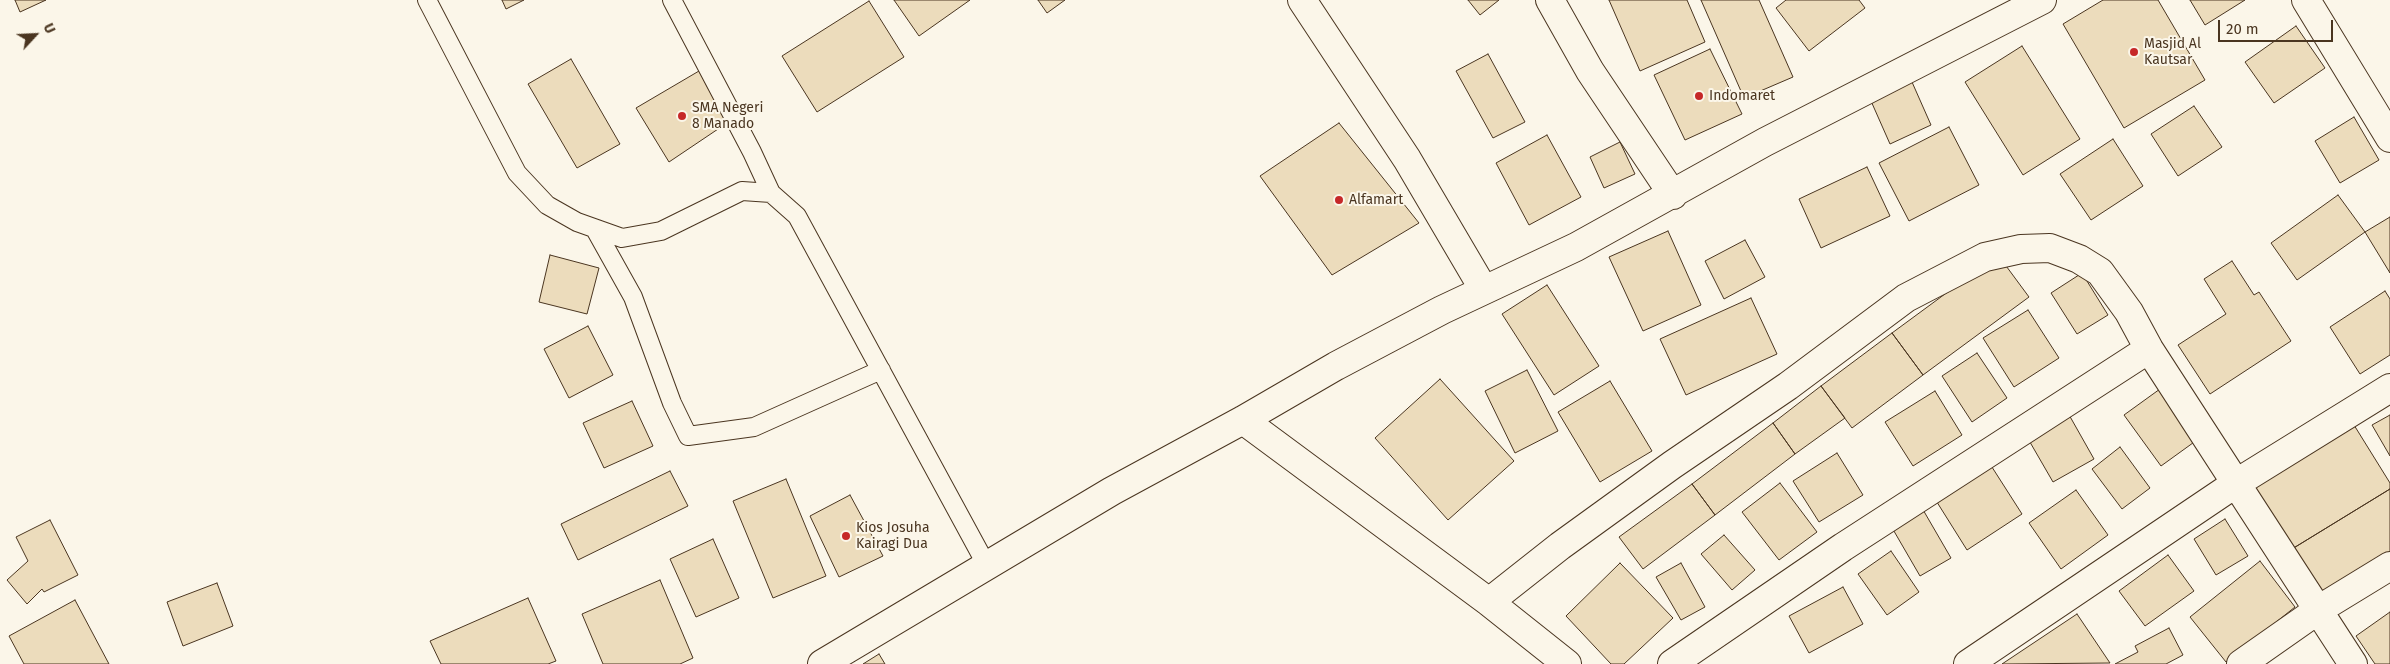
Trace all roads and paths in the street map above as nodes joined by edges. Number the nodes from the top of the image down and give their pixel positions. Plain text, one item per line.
1 (426, 0) edge
2 (672, 0) edge
3 (1302, 0) edge
4 (1550, 0) edge
5 (2042, 0) edge
6 (2306, 0) edge
7 (2390, 138) edge
8 (771, 193) junction
9 (1673, 195) junction
10 (595, 229) junction
11 (1484, 290) junction
12 (2149, 349) junction
13 (881, 370) junction
14 (2390, 388) edge
15 (1243, 420) junction
16 (2236, 484) junction
17 (987, 566) junction
18 (2390, 566) edge
19 (1489, 602) junction
20 (2318, 610) junction
21 (822, 664) edge
22 (1567, 664) edge
23 (1672, 664) edge
24 (1968, 664) edge
25 (2241, 664) edge
26 (2353, 664) edge

1 - 10 lane
2 - 8 lane
3 - 11 street
4 - 9 street
5 - 9 street
6 - 7 street
8 - 10 lane
8 - 13 lane
9 - 11 street
10 - 13 lane
11 - 15 street
12 - 16 street
12 - 19 street
12 - 23 street
13 - 17 lane
14 - 16 street
15 - 17 street
15 - 19 street
16 - 20 street
16 - 24 street
17 - 21 street
18 - 20 street
19 - 22 street
20 - 25 street
20 - 26 street

